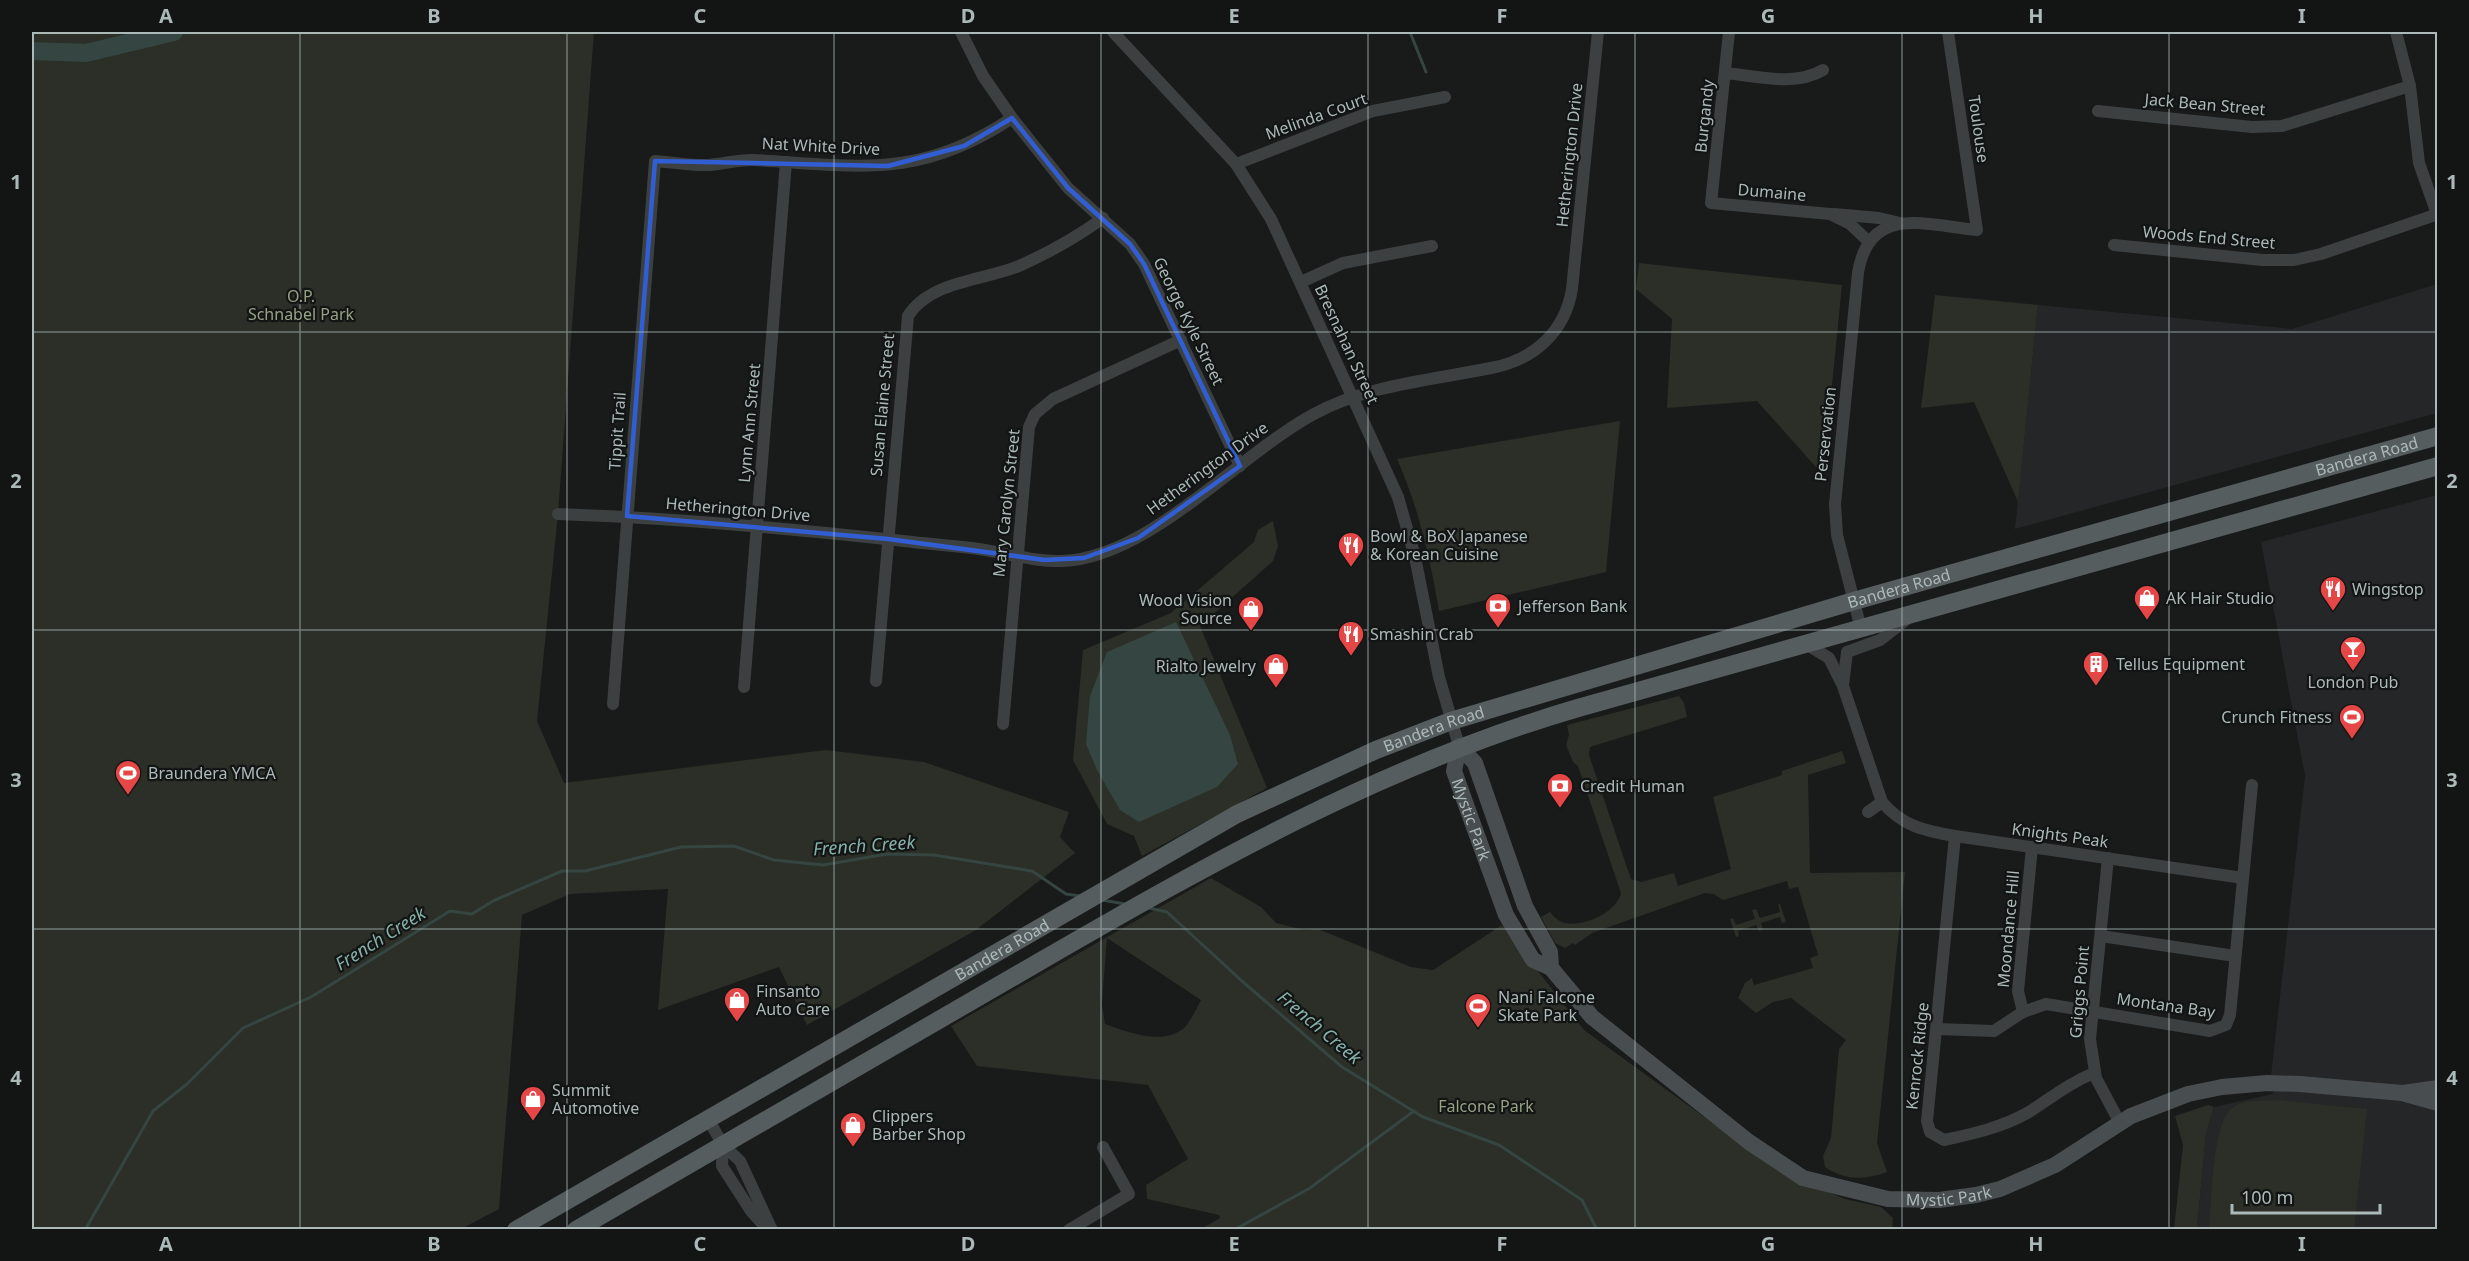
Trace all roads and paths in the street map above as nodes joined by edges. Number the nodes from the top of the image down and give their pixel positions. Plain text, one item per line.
1 (961, 32) edge
2 (1113, 32) edge
3 (1599, 32) edge
4 (1729, 32) edge
5 (1948, 32) edge
6 (2396, 32) edge
7 (1823, 70) dead end
8 (1725, 73) junction
9 (2410, 86) junction
10 (1445, 97) dead end
11 (2098, 111) dead end
12 (1012, 118) junction
13 (655, 160) joint
14 (786, 162) junction
15 (1236, 164) junction
16 (1711, 204) joint
17 (1830, 214) junction
18 (2437, 214) edge
19 (1103, 218) junction
20 (1901, 223) junction
21 (1977, 230) joint
22 (1868, 242) junction
23 (2114, 245) dead end
24 (1432, 246) dead end
25 (1300, 282) junction
26 (1181, 340) junction
27 (1353, 397) junction
28 (2438, 436) edge
29 (1240, 466) junction
30 (2438, 466) edge
31 (558, 514) dead end
32 (627, 516) junction
33 (757, 528) junction
34 (888, 539) junction
35 (1017, 556) junction
36 (1854, 601) junction
37 (1914, 614) junction
38 (1861, 629) junction
39 (1806, 644) junction
40 (876, 681) dead end
41 (1843, 686) junction
42 (744, 687) dead end
43 (613, 704) dead end
44 (1451, 721) junction
45 (1003, 724) dead end
46 (1459, 746) junction
47 (2252, 784) dead end
48 (1882, 802) junction
49 (1868, 812) dead end
50 (1955, 836) junction
51 (2032, 847) junction
52 (2108, 858) junction
53 (2243, 878) junction
54 (2101, 936) junction
55 (1006, 946) junction
56 (2235, 956) junction
57 (1022, 972) junction
58 (2092, 1011) junction
59 (2023, 1012) junction
60 (1937, 1029) junction
61 (2094, 1072) junction
62 (2438, 1088) edge
63 (2402, 1093) junction
64 (2438, 1103) edge
65 (708, 1119) junction
66 (2120, 1123) junction
67 (723, 1145) junction
68 (1103, 1147) dead end
69 (516, 1230) edge
70 (576, 1230) edge
71 (770, 1230) edge
72 (1069, 1230) edge

1 - 12 street, George Kyle Street
2 - 15 street, Bresnahan Street
3 - 27 street, Hetherington Drive
4 - 8 street, Burgandy
5 - 21 street, Toulouse
6 - 9 street
7 - 8 street
8 - 16 street, Burgandy
9 - 11 street, Jack Bean Street
9 - 18 street
10 - 15 street, Melinda Court
12 - 14 street, Nat White Drive
12 - 19 street, George Kyle Street
13 - 14 street, Nat White Drive
13 - 32 street, Tippit Trail
14 - 33 street, Lynn Ann Street
15 - 25 street, Bresnahan Street
16 - 17 street, Dumaine
17 - 20 street, Dumaine
17 - 22 street, Dumaine
18 - 23 street, Woods End Street
19 - 26 street, George Kyle Street
19 - 34 street, Susan Elaine Street
20 - 21 street, Dumaine
20 - 22 street
22 - 36 street, Perservation
24 - 25 street
25 - 27 street, Bresnahan Street
26 - 29 street, George Kyle Street
26 - 35 street, Mary Carolyn Street
27 - 29 street, Hetherington Drive
27 - 44 street, Bresnahan Street
28 - 36 main road, Bandera Road
29 - 35 street, Hetherington Drive
30 - 37 main road, Bandera Road
31 - 32 street, Hetherington Drive
32 - 33 street, Hetherington Drive
32 - 43 street, Tippit Trail
33 - 34 street, Hetherington Drive
33 - 42 street, Lynn Ann Street
34 - 35 street, Hetherington Drive
34 - 40 street, Susan Elaine Street
35 - 45 street, Mary Carolyn Street
36 - 38 street, Perservation
36 - 44 main road, Bandera Road
37 - 38 main road, Bandera Road
37 - 41 street
38 - 39 main road, Bandera Road
39 - 41 street
39 - 46 main road, Bandera Road
41 - 48 street
44 - 46 street, Bresnahan Street
44 - 55 main road, Bandera Road
46 - 57 main road, Bandera Road
46 - 66 street, Mystic Park
47 - 53 street, Montana Bay
48 - 49 street
48 - 50 street, Knights Peak
50 - 51 street, Knights Peak
50 - 60 street, Kenrock Ridge
51 - 52 street, Knights Peak
51 - 59 street, Moondance Hill
52 - 53 street, Knights Peak
52 - 54 street, Griggs Point
53 - 56 street, Montana Bay
54 - 56 street
54 - 58 street, Griggs Point
55 - 57 main road
55 - 65 main road, Bandera Road
56 - 58 street, Montana Bay
57 - 67 main road, Bandera Road
58 - 59 street, Montana Bay
58 - 61 street, Griggs Point
59 - 60 street, Montana Bay
60 - 61 street, Kenrock Ridge
61 - 66 street, Griggs Point
62 - 63 street, Mystic Park
63 - 64 street, Mystic Park
63 - 66 street, Mystic Park
65 - 67 street
65 - 69 main road, Bandera Road
67 - 70 main road, Bandera Road
67 - 71 street
67 - 71 street
68 - 72 street

